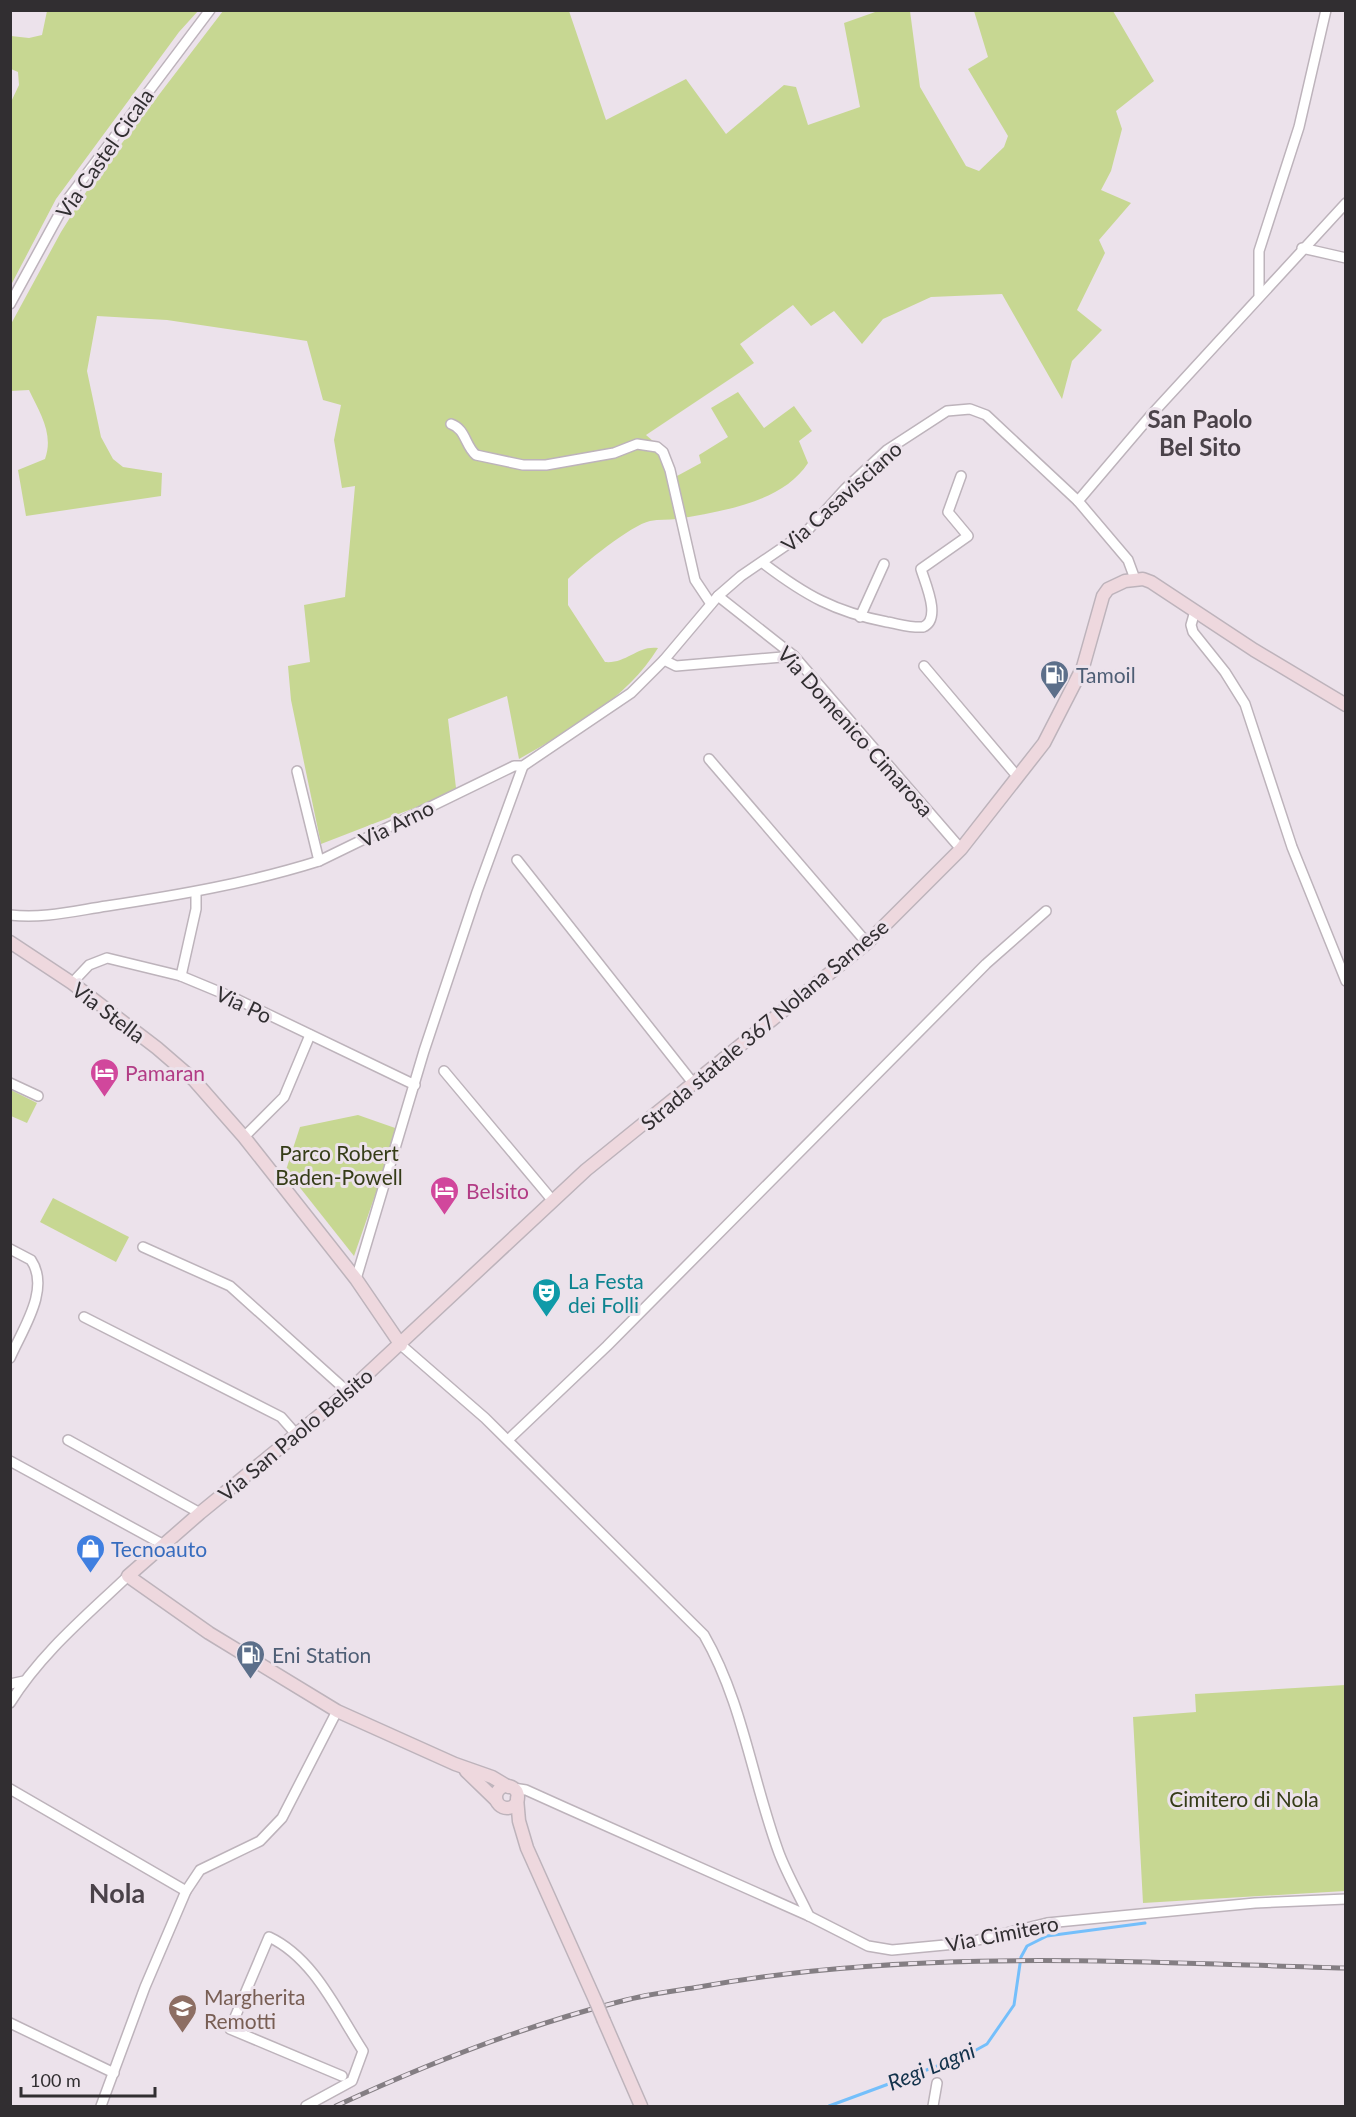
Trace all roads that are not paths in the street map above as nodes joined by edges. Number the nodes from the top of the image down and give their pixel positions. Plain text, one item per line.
1 (210, 10) edge
2 (1326, 10) edge
3 (1346, 203) edge
4 (1302, 248) junction
5 (1346, 258) edge
6 (1259, 295) junction
7 (10, 304) edge
8 (451, 424) dead end
9 (961, 476) dead end
10 (1078, 501) junction
11 (763, 562) junction
12 (885, 564) dead end
13 (1135, 579) junction
14 (714, 600) junction
15 (1195, 611) junction
16 (860, 617) junction
17 (794, 656) junction
18 (664, 660) junction
19 (924, 666) dead end
20 (1346, 705) edge
21 (708, 759) dead end
22 (524, 766) junction
23 (297, 771) dead end
24 (1017, 776) junction
25 (961, 849) junction
26 (517, 860) dead end
27 (319, 861) junction
28 (196, 893) junction
29 (1046, 911) dead end
30 (10, 915) edge
31 (10, 942) edge
32 (867, 943) junction
33 (181, 976) junction
34 (1346, 981) edge
35 (72, 983) junction
36 (310, 1035) junction
37 (444, 1071) dead end
38 (10, 1083) edge
39 (693, 1083) junction
40 (415, 1085) junction
41 (38, 1096) dead end
42 (244, 1137) junction
43 (586, 1170) joint
44 (553, 1201) junction
45 (143, 1247) dead end
46 (10, 1249) edge
47 (356, 1279) junction
48 (84, 1317) dead end
49 (401, 1345) junction
50 (10, 1358) edge
51 (348, 1392) junction
52 (296, 1434) junction
53 (68, 1440) dead end
54 (508, 1440) junction
55 (10, 1461) edge
56 (200, 1513) junction
57 (164, 1545) junction
58 (128, 1576) junction
59 (24, 1681) junction
60 (10, 1684) edge
61 (10, 1703) edge
62 (337, 1711) junction
63 (455, 1764) junction
64 (10, 1789) edge
65 (513, 1791) junction
66 (543, 1798) junction
67 (499, 1803) junction
68 (519, 1816) junction
69 (527, 1848) junction
70 (186, 1891) junction
71 (1346, 1899) edge
72 (809, 1916) junction
73 (10, 2023) edge
74 (114, 2073) junction
75 (342, 2076) dead end
76 (937, 2084) dead end
77 (101, 2106) edge
78 (306, 2106) edge
79 (641, 2106) edge
80 (933, 2106) edge

1 - 7 street, Via Castel Cicala
2 - 6 street
3 - 4 street
4 - 5 street
4 - 6 street
6 - 10 street
8 - 14 street, Via Domenico Cimarosa
9 - 16 street
10 - 11 street, Via Casavisciano
10 - 13 street, Via Casavisciano
11 - 14 street, Via Casavisciano
11 - 16 street
12 - 16 street
13 - 15 main road
13 - 24 main road, Strada statale 367 Nolana Sarnese
14 - 17 street, Via Domenico Cimarosa
14 - 18 street, Via Arno
15 - 20 main road
15 - 34 street
17 - 18 street
17 - 25 street, Via Domenico Cimarosa
18 - 22 street, Via Arno
19 - 24 street
21 - 32 street
22 - 27 street, Via Arno
22 - 40 street
23 - 27 street
24 - 25 main road, Strada statale 367 Nolana Sarnese
25 - 32 main road, Strada statale 367 Nolana Sarnese
26 - 39 street
27 - 28 street, Via Arno
28 - 30 street, Via Arno
28 - 33 street
29 - 54 street
31 - 35 main road, Via Stella
32 - 39 main road, Strada statale 367 Nolana Sarnese
33 - 35 street, Via Po
33 - 36 street, Via Po
35 - 42 main road, Via Stella
36 - 40 street, Via Po
36 - 42 street
37 - 44 street
38 - 41 street
39 - 43 main road, Strada statale 367 Nolana Sarnese
40 - 47 street
42 - 47 main road, Via Stella
43 - 44 main road, Via San Paolo Belsito
44 - 49 main road, Via San Paolo Belsito
45 - 51 street
46 - 50 street
47 - 49 main road, Via Stella
48 - 52 street
49 - 51 main road, Via San Paolo Belsito
49 - 54 street
51 - 52 main road, Via San Paolo Belsito
52 - 56 main road, Via San Paolo Belsito
53 - 56 street
54 - 72 street
55 - 57 street
56 - 57 main road, Via San Paolo Belsito
57 - 58 main road, Via San Paolo Belsito
58 - 59 street, Via San Paolo Belsito
58 - 62 main road
59 - 60 street
59 - 61 street, Via San Paolo Belsito
62 - 63 main road
62 - 70 street
63 - 65 main road
63 - 67 main road
64 - 70 street
65 - 66 street, Via Cimitero
65 - 67 main road
65 - 67 main road
65 - 68 main road
66 - 68 street
66 - 72 street, Via Cimitero
67 - 69 main road
68 - 69 main road
69 - 79 main road, bridge
70 - 74 street
71 - 72 street, Via Cimitero
73 - 74 street
74 - 77 street
75 - 78 street
76 - 80 street

